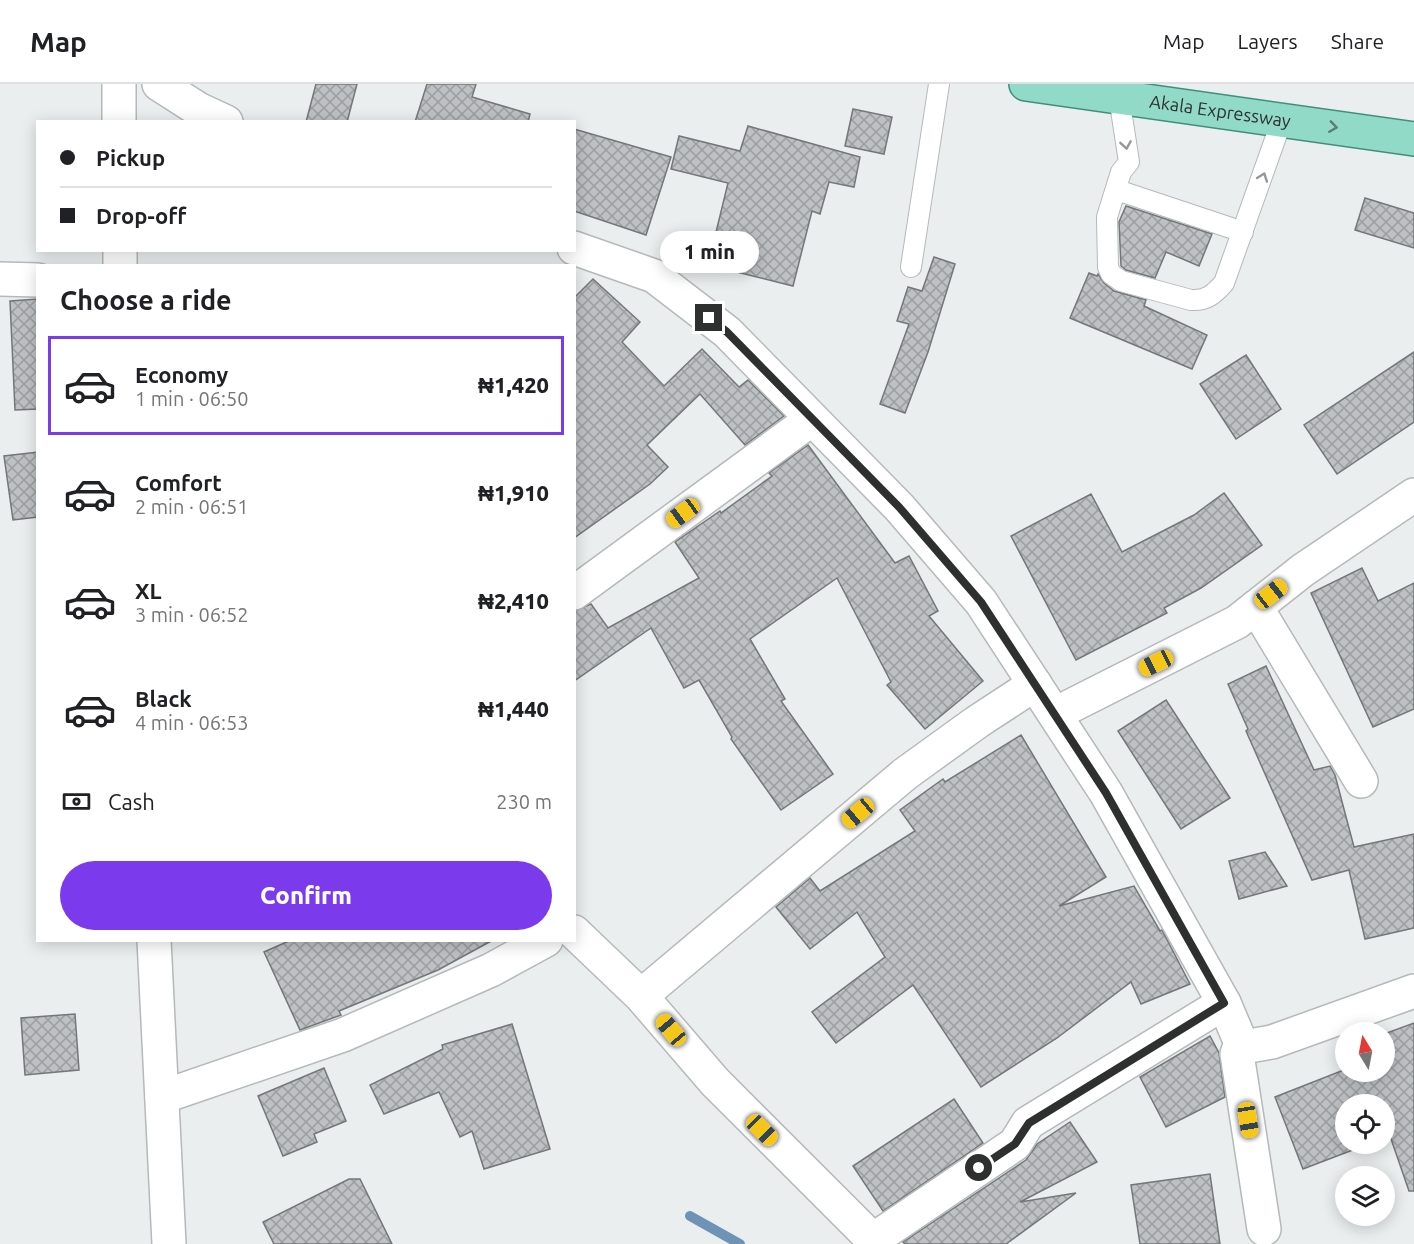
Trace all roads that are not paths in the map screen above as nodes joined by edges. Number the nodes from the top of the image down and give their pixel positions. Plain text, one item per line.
1 (119, 84) edge
2 (159, 84) edge
3 (939, 84) edge
4 (1026, 84) edge
5 (1119, 97) junction
6 (120, 120) edge
7 (222, 120) edge
8 (1282, 120) junction
9 (1414, 139) edge
10 (1116, 190) junction
11 (1243, 232) junction
12 (576, 249) edge
13 (911, 267) dead end
14 (0, 279) edge
15 (36, 280) edge
16 (812, 419) junction
17 (1414, 495) edge
18 (576, 592) edge
19 (1256, 607) junction
20 (1035, 684) junction
21 (1055, 714) junction
22 (1361, 781) dead end
23 (576, 934) edge
24 (154, 942) edge
25 (542, 942) edge
26 (1414, 991) edge
27 (641, 996) junction
28 (1224, 1003) junction
29 (1241, 1043) junction
30 (162, 1097) junction
31 (1264, 1229) dead end
32 (875, 1242) edge
33 (169, 1244) edge

1 - 6 street
2 - 7 street
3 - 13 lane
4 - 5 main road, Akala Expressway
5 - 8 main road, Akala Expressway
5 -> 10 lane
8 -> 9 main road, Akala Expressway
11 -> 8 lane
10 - 11 lane
10 - 11 lane
12 - 16 street
14 - 15 street
16 - 18 street
16 - 20 street
17 - 19 street
19 - 21 street
19 - 22 street
20 - 21 street
20 - 27 street
21 - 28 street
23 - 27 street
24 - 30 street
25 - 30 street
26 - 29 street
27 - 32 street
28 - 29 street
28 - 32 street
29 - 31 street
30 - 33 street

